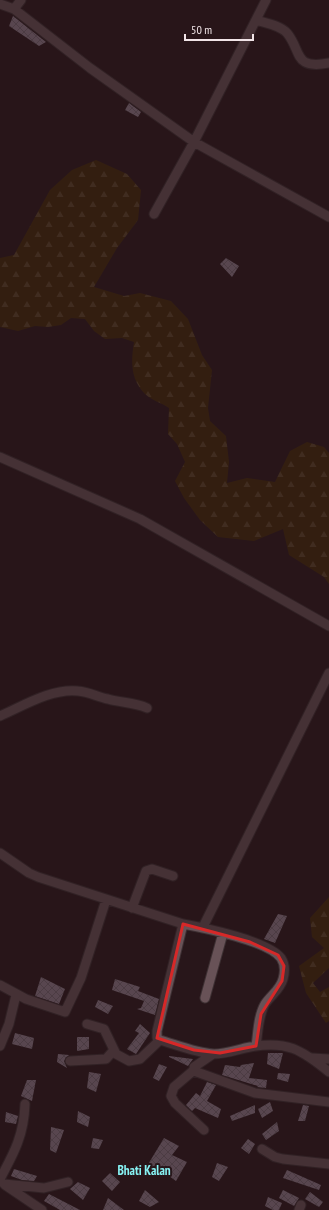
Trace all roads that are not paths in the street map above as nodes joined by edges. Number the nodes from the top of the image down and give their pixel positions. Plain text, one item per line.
1 (21, 0) edge
2 (266, 0) edge
3 (0, 4) edge
4 (14, 9) junction
5 (256, 20) junction
6 (329, 62) edge
7 (194, 142) junction
8 (154, 214) dead end
9 (329, 217) edge
10 (0, 457) edge
11 (329, 626) edge
12 (329, 673) edge
13 (147, 708) dead end
14 (0, 716) edge
15 (0, 853) edge
16 (173, 876) dead end
17 (106, 900) junction
18 (132, 908) junction
19 (183, 924) junction
20 (203, 927) junction
21 (223, 933) junction
22 (0, 985) edge
23 (16, 995) junction
24 (205, 998) dead end
25 (87, 1024) dead end
26 (160, 1040) junction
27 (0, 1046) edge
28 (256, 1046) junction
29 (114, 1050) junction
30 (213, 1054) junction
31 (312, 1058) junction
32 (329, 1060) edge
33 (70, 1061) dead end
34 (194, 1070) junction
35 (329, 1072) edge
36 (329, 1102) edge
37 (25, 1104) dead end
38 (204, 1130) dead end
39 (262, 1149) dead end
40 (329, 1164) edge
41 (1, 1182) edge
42 (68, 1182) dead end
43 (42, 1210) edge

1 - 4 street
2 - 5 street
3 - 4 street
4 - 7 street
5 - 6 street
5 - 7 street
7 - 8 street
7 - 9 street
10 - 11 street
12 - 20 street
13 - 14 street
15 - 17 street
16 - 18 street
17 - 18 street
17 - 23 street
18 - 19 street
19 - 20 street
19 - 26 street
20 - 21 street
21 - 24 street
21 - 28 street
22 - 23 street
23 - 27 street
25 - 29 street
26 - 29 street
26 - 30 street
28 - 30 street
28 - 31 street
29 - 33 street
30 - 34 street
31 - 32 street
31 - 35 street
34 - 36 street
34 - 38 street
37 - 41 street
39 - 40 street
41 - 42 street
41 - 43 street

